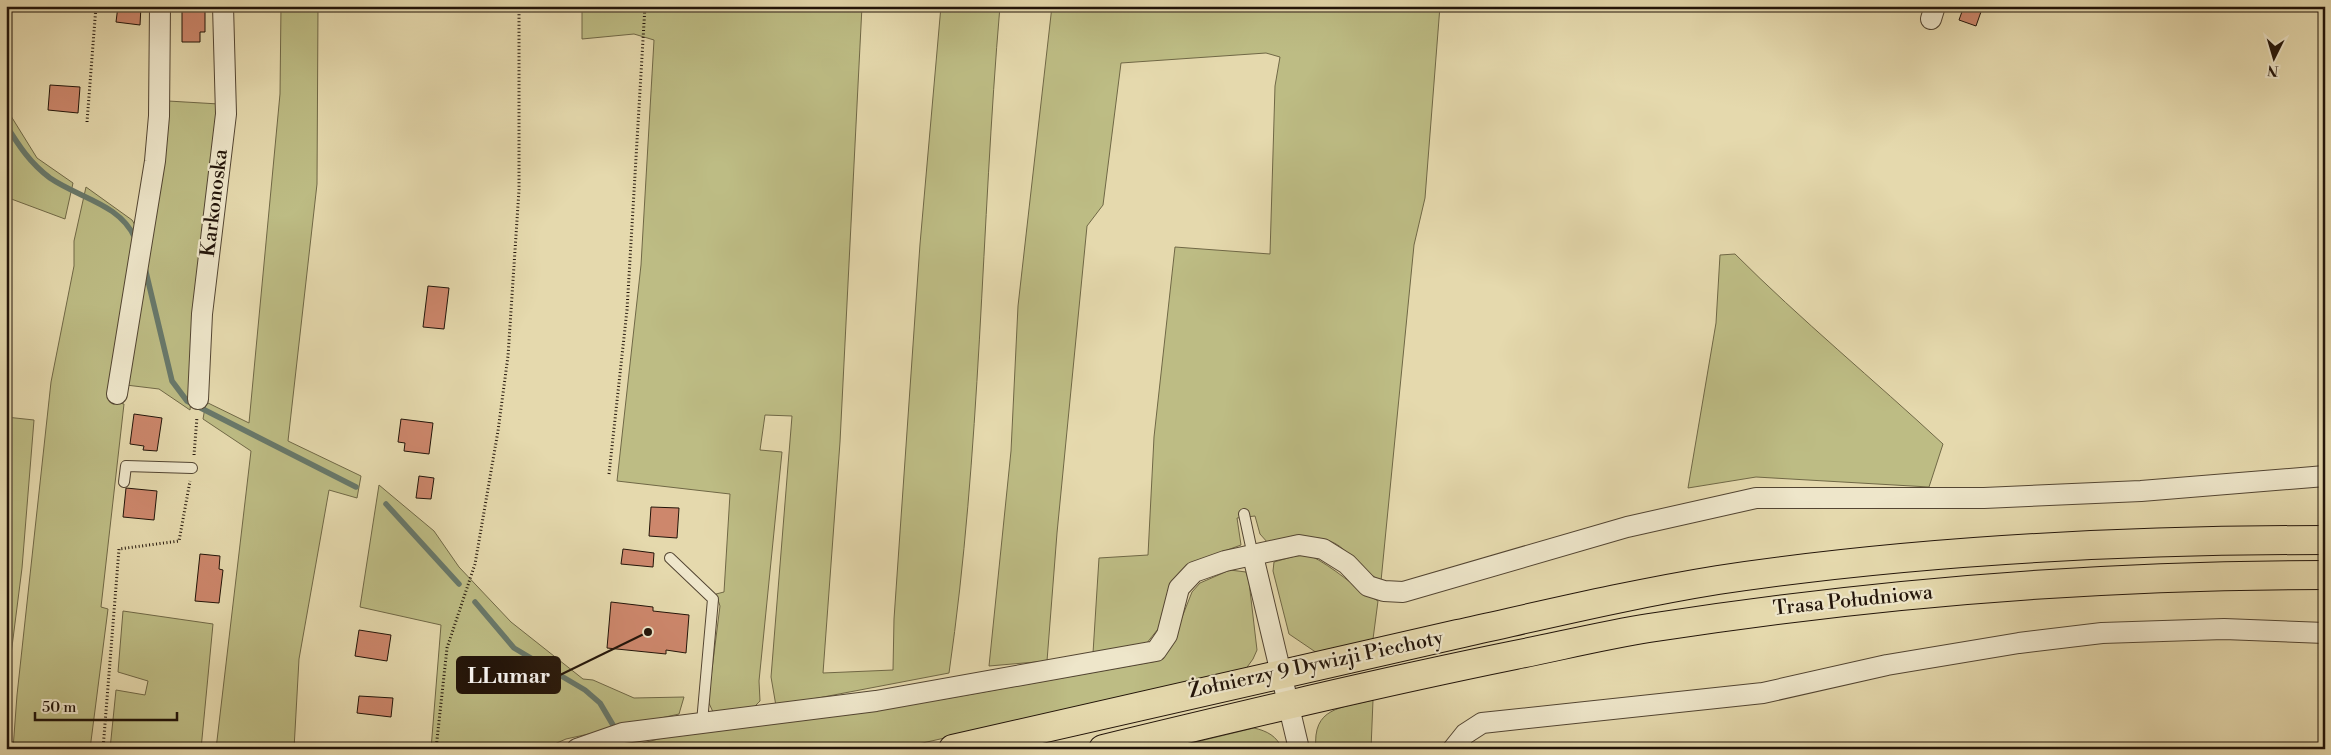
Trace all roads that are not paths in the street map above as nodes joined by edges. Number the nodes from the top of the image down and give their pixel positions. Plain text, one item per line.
1 (160, 6) edge
2 (223, 6) edge
3 (117, 394) dead end
4 (198, 398) dead end
5 (192, 468) road end
6 (2325, 476) edge
7 (124, 482) dead end
8 (1244, 514) dead end
9 (2325, 540) edge
10 (1253, 556) junction
11 (670, 558) dead end
12 (2325, 575) edge
13 (1680, 586) joint
14 (2325, 633) edge
15 (1281, 672) junction
16 (1388, 682) joint
17 (1290, 705) junction
18 (702, 722) junction
19 (577, 749) edge
20 (953, 749) edge
21 (1103, 749) edge
22 (1299, 749) edge
23 (1454, 749) edge

1 - 3 street
2 - 4 street, Karkonoska
5 - 7 lane
6 - 10 street
8 - 10 lane
9 - 13 highway, Trasa Południowa
10 - 15 street
10 - 18 street
11 - 18 lane
12 - 16 highway, Trasa Południowa
13 - 15 highway, Żołnierzy 9 Dywizji Piechoty
14 - 23 street
15 - 17 street
15 - 20 highway, Żołnierzy 9 Dywizji Piechoty
16 - 17 highway, Żołnierzy 9 Dywizji Piechoty
17 - 21 highway, Żołnierzy 9 Dywizji Piechoty
17 - 22 street
18 - 19 street

